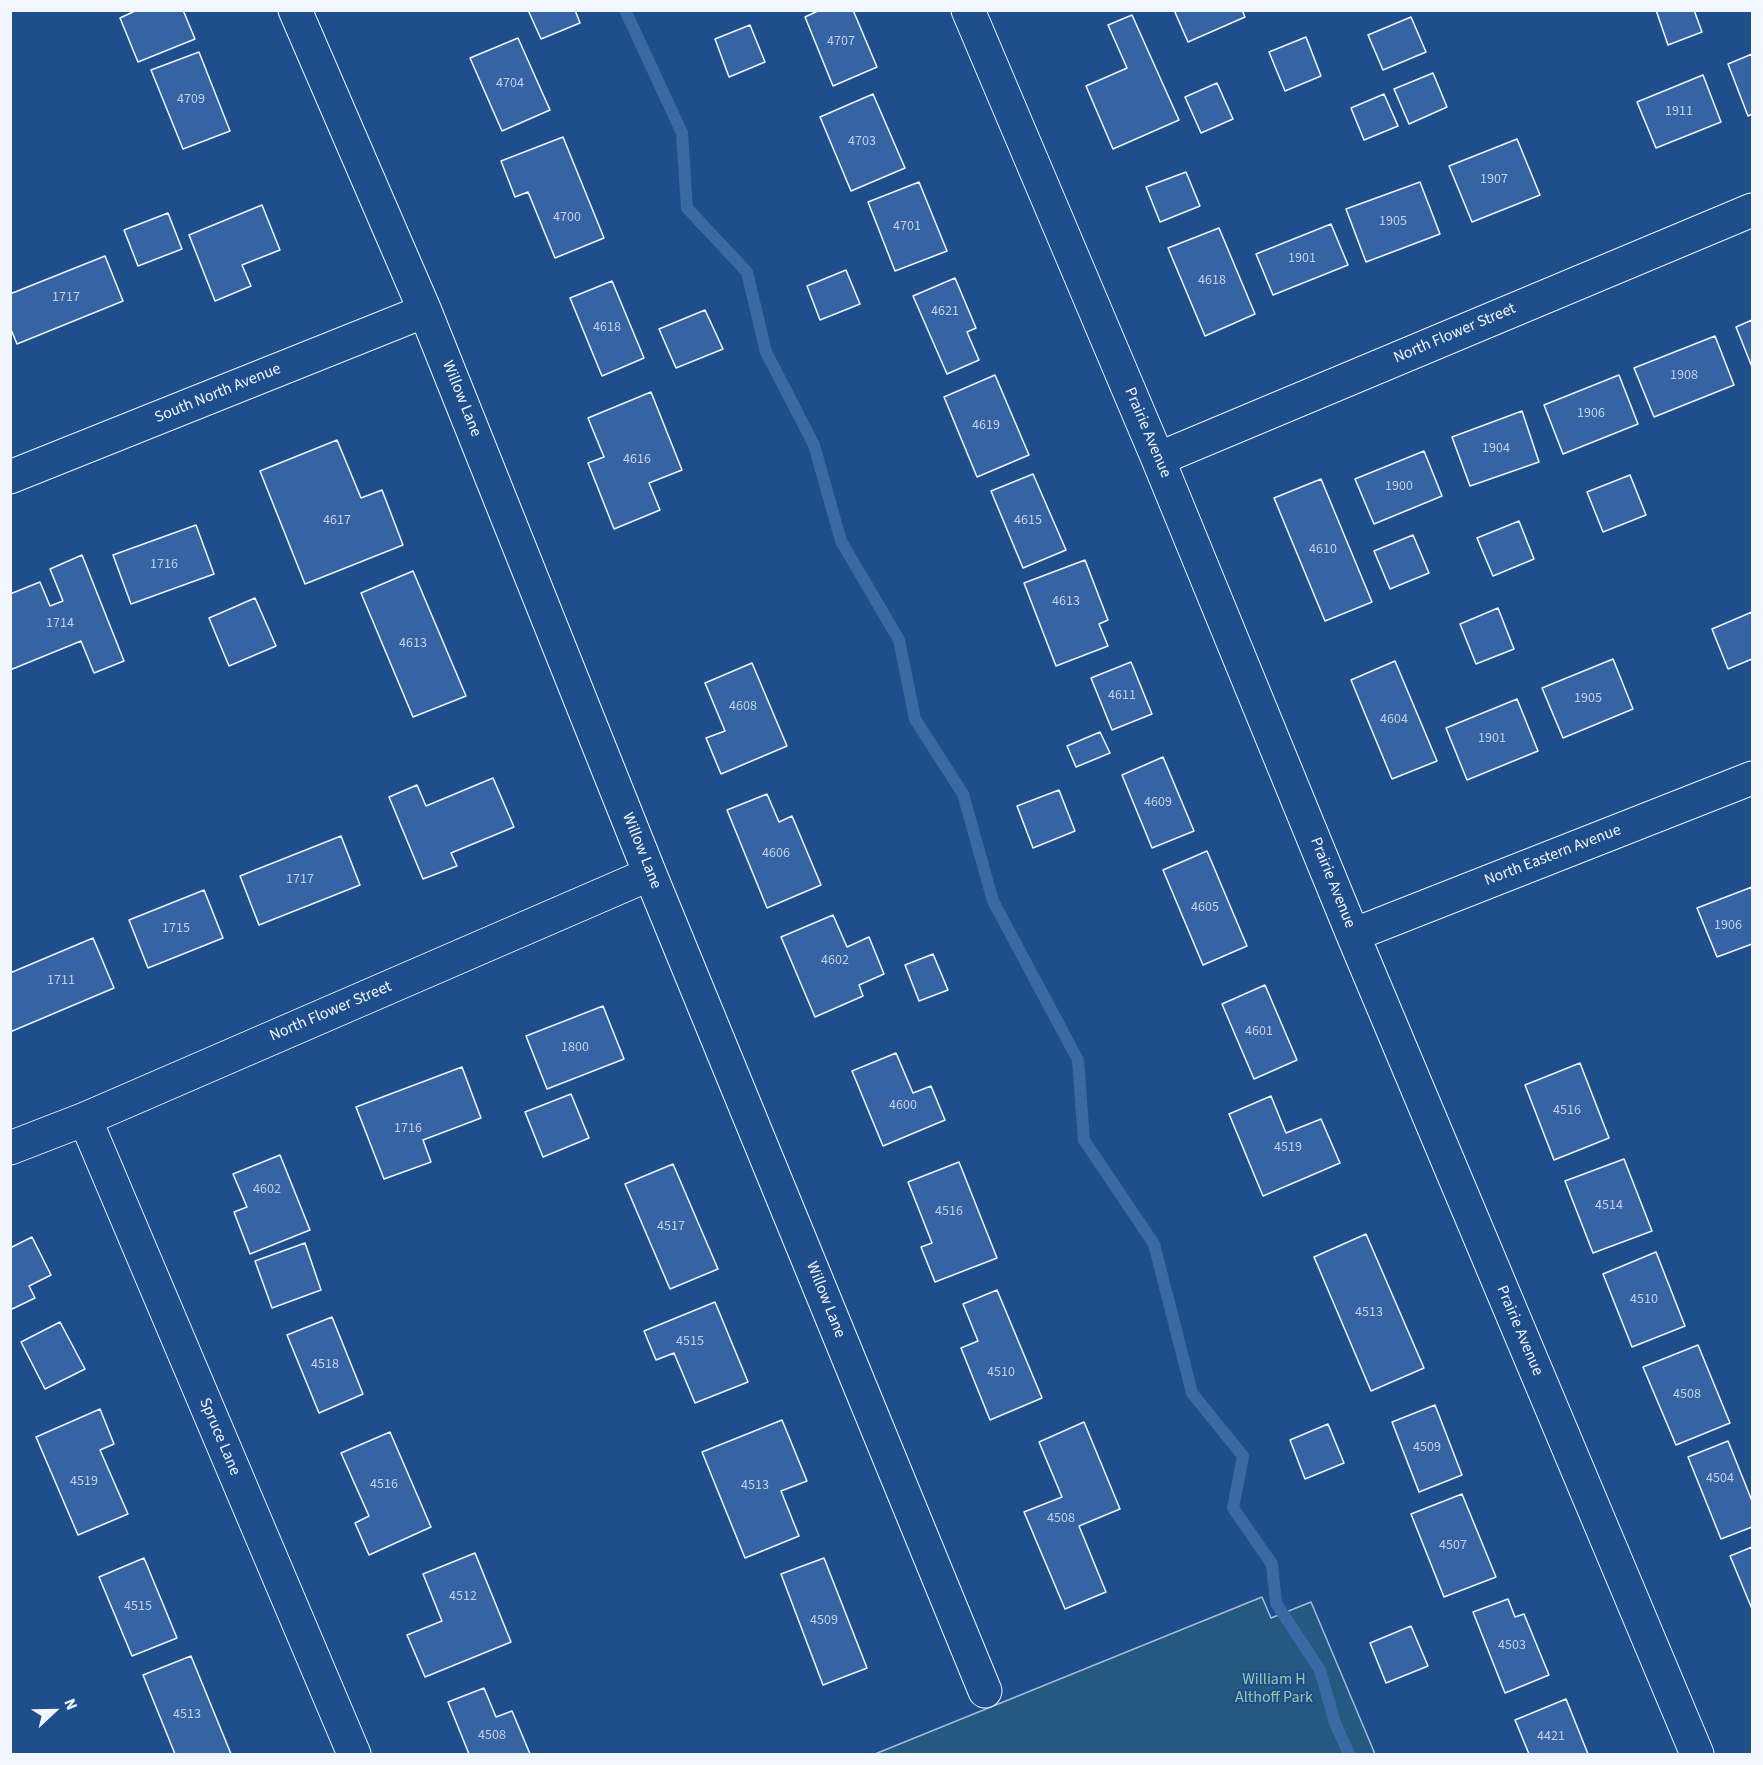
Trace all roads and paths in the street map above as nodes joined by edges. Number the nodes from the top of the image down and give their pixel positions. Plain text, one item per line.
1 (295, 10) edge
2 (968, 10) edge
3 (1752, 210) edge
4 (425, 310) junction
5 (1158, 459) junction
6 (10, 477) edge
7 (1752, 778) edge
8 (650, 874) junction
9 (1353, 935) junction
10 (85, 1119) junction
11 (10, 1148) edge
12 (985, 1691) dead end
13 (354, 1755) edge
14 (1697, 1755) edge

1 - 4 street, Willow Lane
2 - 5 street, Prairie Avenue
3 - 5 street, North Flower Street
4 - 6 street, South North Avenue
4 - 8 street, Willow Lane
5 - 9 street, Prairie Avenue
7 - 9 street, North Eastern Avenue
8 - 10 street, North Flower Street
8 - 12 street, Willow Lane
9 - 14 street, Prairie Avenue
10 - 11 street, North Flower Street
10 - 13 street, Spruce Lane

